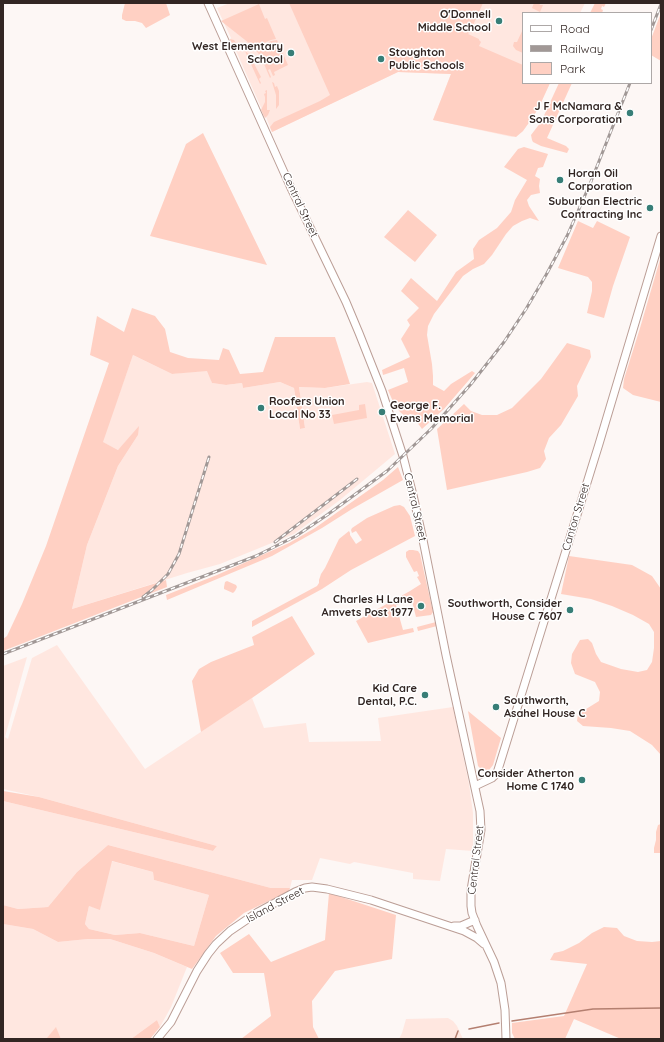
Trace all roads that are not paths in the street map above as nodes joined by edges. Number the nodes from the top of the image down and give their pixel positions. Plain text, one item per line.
1 (208, 3) edge
2 (661, 236) edge
3 (475, 786) junction
4 (476, 923) junction
5 (448, 926) junction
6 (464, 931) junction
7 (488, 948) junction
8 (157, 1039) edge
9 (506, 1039) edge

1 - 3 main road, Central Street
2 - 3 main road, Canton Street
3 - 4 main road, Central Street
4 - 5 main road, Island Street
4 - 6 main road
4 - 7 main road, Central Street
5 - 6 main road, Island Street
5 - 8 main road, Island Street
6 - 7 main road, Island Street
7 - 9 main road, Central Street

